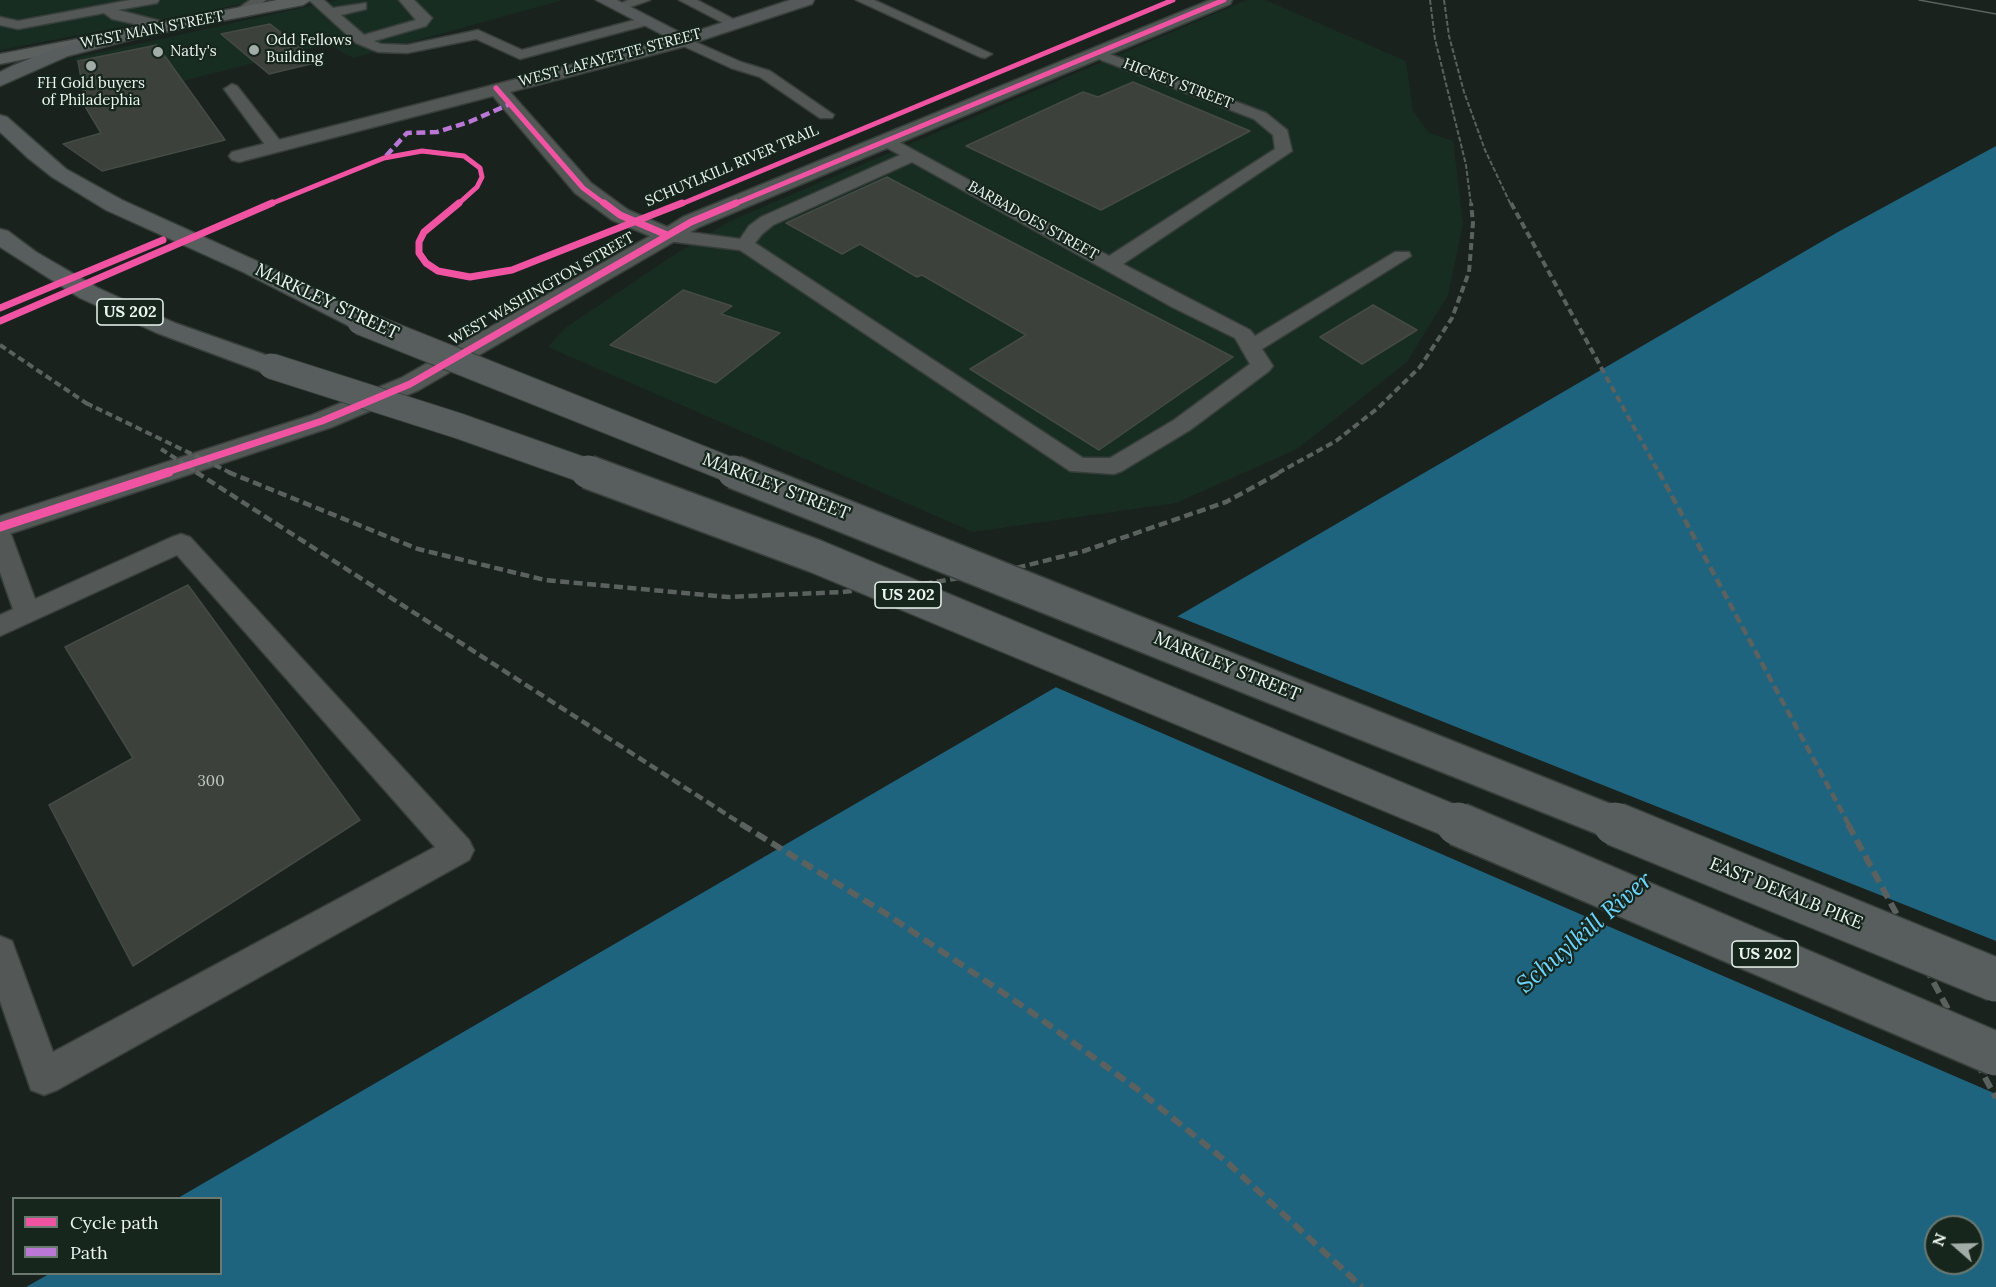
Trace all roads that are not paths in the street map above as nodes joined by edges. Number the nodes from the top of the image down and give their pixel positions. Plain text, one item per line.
1 (152, 0) edge
2 (259, 0) edge
3 (303, 0) edge
4 (316, 0) edge
5 (644, 0) edge
6 (686, 0) edge
7 (806, 0) edge
8 (863, 0) edge
9 (893, 0) edge
10 (1224, 0) edge
11 (103, 4) edge
12 (611, 4) edge
13 (408, 8) edge
14 (241, 13) junction
15 (1, 18) edge
16 (339, 21) junction
17 (646, 21) junction
18 (734, 23) junction
19 (167, 27) junction
20 (143, 31) junction
21 (361, 40) junction
22 (684, 41) junction
23 (1003, 50) dead end
24 (1096, 53) junction
25 (985, 54) dead end
26 (520, 55) junction
27 (0, 58) edge
28 (545, 76) junction
29 (0, 80) edge
30 (496, 88) junction
31 (232, 89) dead end
32 (826, 115) dead end
33 (0, 121) edge
34 (886, 140) junction
35 (275, 146) junction
36 (913, 155) junction
37 (239, 156) dead end
38 (667, 235) junction
39 (0, 236) edge
40 (745, 245) junction
41 (1402, 256) dead end
42 (1110, 264) junction
43 (1251, 347) junction
44 (0, 527) edge
45 (0, 537) edge
46 (28, 614) junction
47 (0, 626) edge
48 (1577, 808) joint
49 (0, 952) edge
50 (1996, 980) edge
51 (1996, 1054) edge

1 - 11 lane
2 - 14 lane
3 - 14 main road, WEST MAIN STREET
4 - 16 lane
5 - 12 lane
6 - 18 lane
7 - 18 street, WEST LAFAYETTE STREET
8 - 25 lane
9 - 23 lane
10 - 24 street, WEST WASHINGTON STREET
11 - 15 lane
11 - 19 lane
12 - 17 street
13 - 21 lane
14 - 19 main road, WEST MAIN STREET
16 - 16 lane
16 - 21 lane
17 - 22 street
17 - 26 lane
18 - 22 street, WEST LAFAYETTE STREET
19 - 20 main road, WEST MAIN STREET
20 - 27 main road, WEST MAIN STREET
20 - 29 highway
21 - 26 lane
22 - 28 street, WEST LAFAYETTE STREET
22 - 32 lane
24 - 34 street, WEST WASHINGTON STREET
24 - 42 lane, HICKEY STREET
26 - 28 lane
28 - 30 street, WEST LAFAYETTE STREET
30 - 35 street, WEST LAFAYETTE STREET
30 - 38 street
31 - 35 lane
33 - 48 highway, MARKLEY STREET, bridge
34 - 36 lane, BARBADOES STREET
34 - 38 street, WEST WASHINGTON STREET
35 - 37 street, WEST LAFAYETTE STREET
36 - 40 lane
36 - 42 lane, BARBADOES STREET
38 - 40 lane
38 - 44 street, WEST WASHINGTON STREET
39 - 51 highway, US 202, bridge
40 - 43 lane
41 - 43 lane
42 - 43 lane, BARBADOES STREET
45 - 46 lane
46 - 47 lane
46 - 49 lane
48 - 50 highway, EAST DEKALB PIKE, bridge

